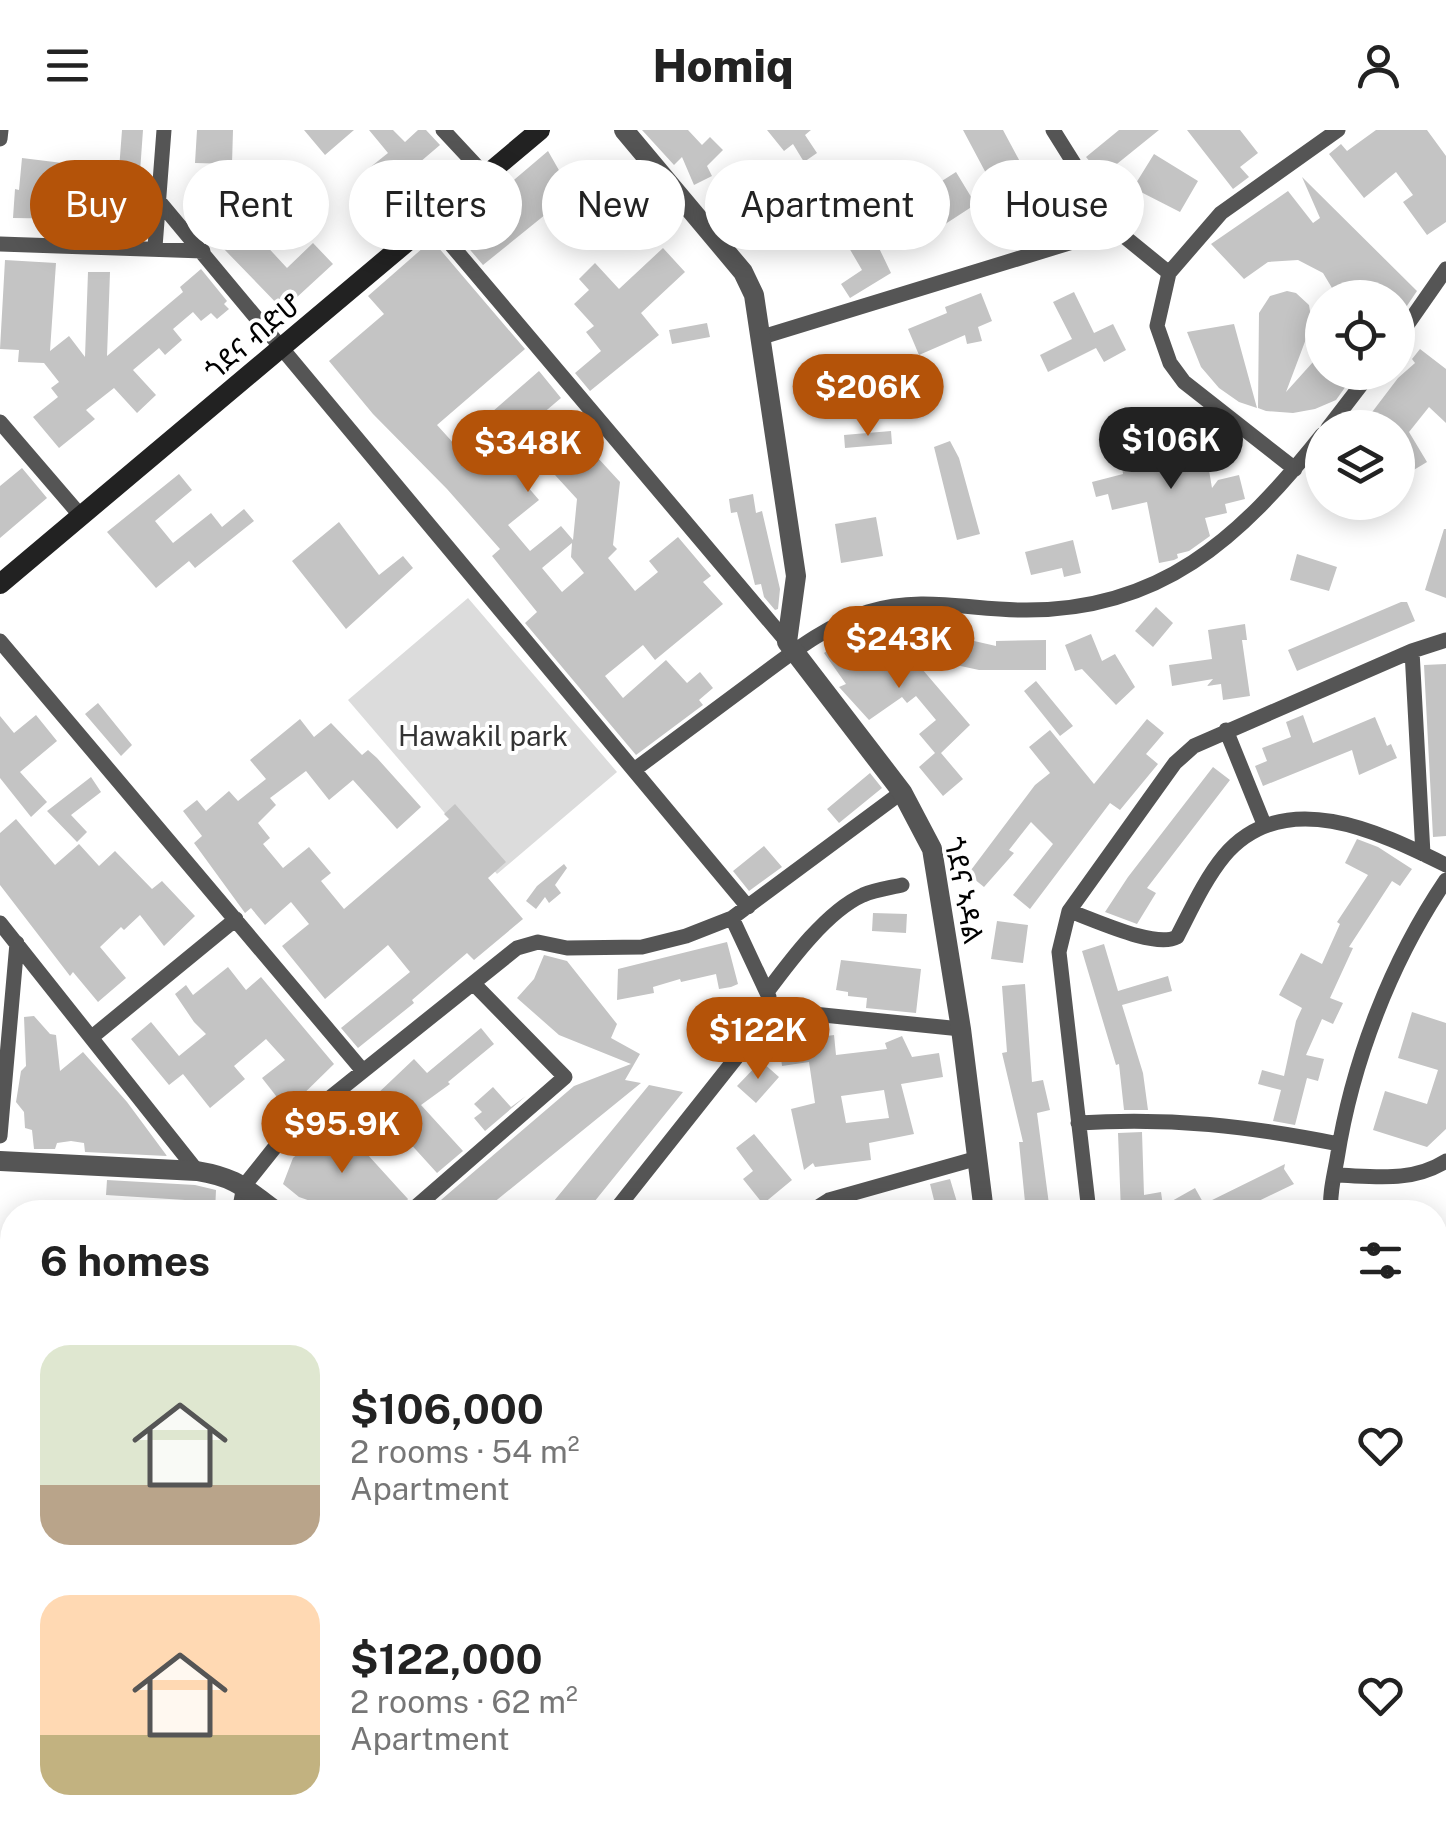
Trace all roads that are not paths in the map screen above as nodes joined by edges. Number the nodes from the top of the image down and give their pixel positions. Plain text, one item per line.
1 (0, 130) edge
2 (164, 130) edge
3 (443, 130) edge
4 (540, 130) edge
5 (624, 130) edge
6 (1054, 130) edge
7 (1338, 130) edge
8 (0, 139) edge
9 (161, 160) edge
10 (472, 160) edge
11 (504, 160) edge
12 (1072, 160) edge
13 (163, 206) edge
14 (0, 244) edge
15 (30, 245) edge
16 (163, 248) edge
17 (398, 250) edge
18 (455, 250) edge
19 (1046, 250) edge
20 (1141, 250) edge
21 (203, 251) junction
22 (1446, 268) edge
23 (1170, 273) junction
24 (1415, 313) edge
25 (762, 337) junction
26 (283, 348) junction
27 (1357, 390) edge
28 (1342, 410) edge
29 (0, 422) edge
30 (1305, 456) edge
31 (1295, 469) junction
32 (80, 515) junction
33 (0, 584) edge
34 (1446, 640) edge
35 (0, 641) edge
36 (791, 647) junction
37 (1412, 651) junction
38 (1226, 730) junction
39 (634, 770) junction
40 (902, 792) junction
41 (1264, 824) junction
42 (1423, 854) junction
43 (1446, 865) edge
44 (1446, 880) edge
45 (902, 885) dead end
46 (748, 906) junction
47 (1069, 910) junction
48 (236, 918) junction
49 (732, 918) junction
50 (0, 923) edge
51 (18, 943) junction
52 (474, 984) junction
53 (767, 992) junction
54 (774, 1010) junction
55 (961, 1029) junction
56 (92, 1037) junction
57 (362, 1071) junction
58 (1078, 1123) junction
59 (0, 1136) edge
60 (1339, 1144) junction
61 (978, 1158) junction
62 (0, 1161) edge
63 (1446, 1161) edge
64 (197, 1171) junction
65 (1334, 1174) junction
66 (244, 1186) junction
67 (241, 1200) edge
68 (262, 1200) edge
69 (424, 1200) edge
70 (624, 1200) edge
71 (830, 1200) edge
72 (983, 1200) edge
73 (1088, 1200) edge
74 (1331, 1200) edge

1 - 8 street
2 - 9 street
3 - 10 street
4 - 11 main road, ጎደና ብድሆ
5 - 25 street
6 - 12 street
7 - 23 street
13 - 21 street
14 - 15 street
16 - 21 street
17 - 26 main road, ጎደና ብድሆ
18 - 36 street
19 - 25 street
20 - 23 street
21 - 26 street
22 - 24 street
23 - 31 street
25 - 36 street
26 - 32 main road, ጎደና ብድሆ
26 - 39 street
27 - 28 street
29 - 32 street
30 - 31 street
31 - 36 street
32 - 33 main road, ጎደና ብድሆ
34 - 37 street
35 - 48 street
36 - 39 street
36 - 40 street, ጎደና ኣዳል
37 - 38 street
37 - 42 street
38 - 41 street
38 - 47 street
39 - 46 street
40 - 46 street
40 - 55 street, ጎደና ኣዳል
41 - 42 street
41 - 47 street
42 - 43 street
44 - 60 street
45 - 53 street
46 - 49 street
47 - 58 street
48 - 56 street
48 - 57 street
49 - 52 street
49 - 53 street
50 - 51 street
51 - 56 street
51 - 59 street
52 - 57 street
52 - 69 street
53 - 54 street
54 - 55 street
54 - 70 street
55 - 61 street, ጎደና ኣዳል
56 - 64 street
57 - 66 street
58 - 60 street
58 - 73 street
60 - 65 street
61 - 71 street
61 - 72 street, ጎደና ኣዳል
62 - 64 street
63 - 65 street
64 - 66 street
65 - 74 street
66 - 67 street
66 - 68 street

